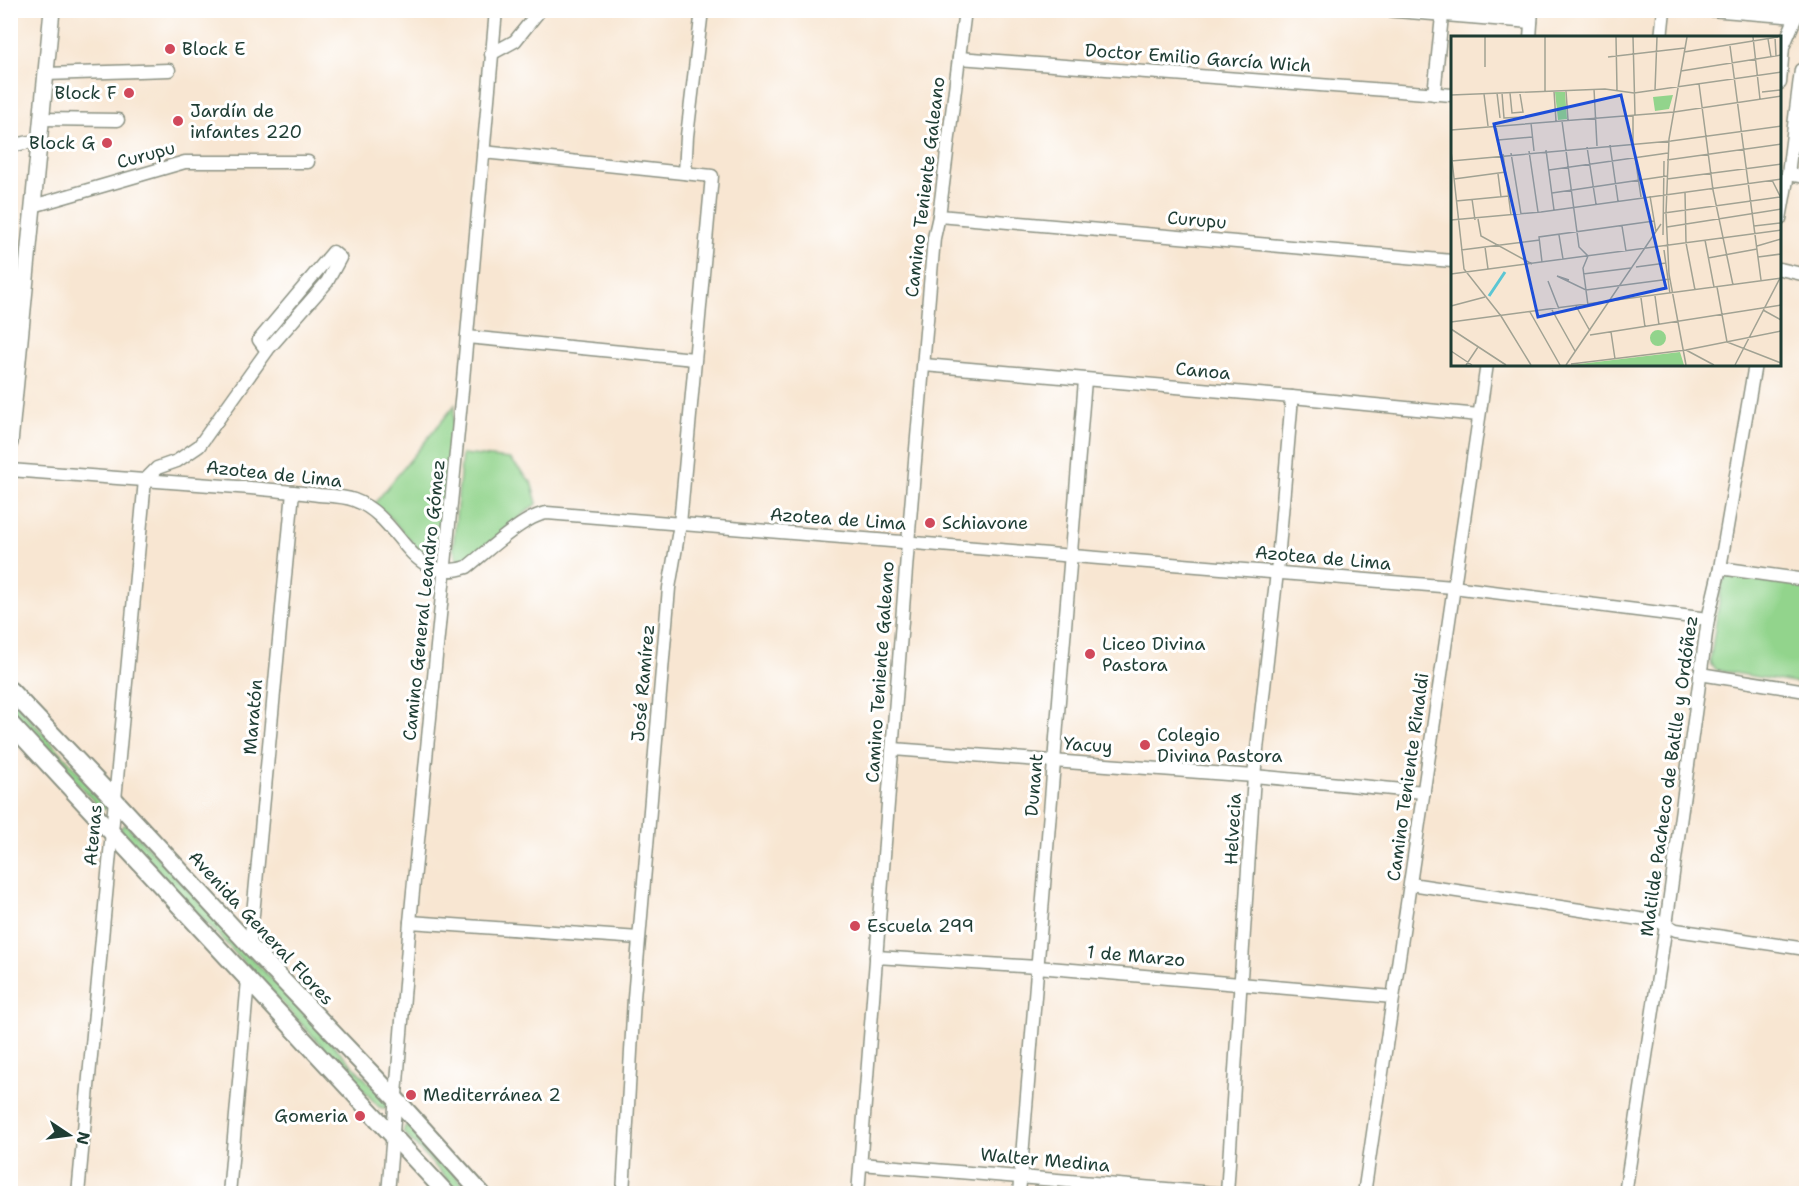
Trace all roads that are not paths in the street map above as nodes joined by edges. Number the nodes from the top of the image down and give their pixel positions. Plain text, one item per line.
1 (52, 10) edge
2 (496, 10) edge
3 (540, 10) edge
4 (702, 10) edge
5 (965, 10) edge
6 (1384, 10) edge
7 (1664, 10) edge
8 (1710, 10) edge
9 (1798, 14) edge
10 (1442, 16) junction
11 (1532, 16) edge
12 (1530, 36) edge
13 (1661, 36) edge
14 (491, 54) junction
15 (959, 58) junction
16 (1781, 65) edge
17 (1806, 68) edge
18 (169, 70) dead end
19 (46, 74) junction
20 (1434, 94) junction
21 (1451, 95) edge
22 (41, 119) junction
23 (118, 120) dead end
24 (39, 140) junction
25 (10, 146) edge
26 (483, 152) junction
27 (308, 162) dead end
28 (685, 173) junction
29 (1788, 174) junction
30 (1806, 177) edge
31 (33, 206) junction
32 (1781, 209) edge
33 (939, 216) junction
34 (1451, 261) edge
35 (1781, 269) edge
36 (1806, 275) edge
37 (467, 337) junction
38 (267, 351) junction
39 (15, 359) edge
40 (694, 359) junction
41 (924, 365) junction
42 (1487, 366) edge
43 (1755, 366) edge
44 (1085, 380) junction
45 (1292, 397) junction
46 (1479, 415) junction
47 (10, 443) edge
48 (10, 470) edge
49 (145, 480) junction
50 (293, 492) junction
51 (680, 524) junction
52 (908, 543) junction
53 (1072, 556) junction
54 (1720, 568) junction
55 (444, 571) junction
56 (1277, 572) junction
57 (1806, 580) edge
58 (1453, 587) junction
59 (1708, 619) junction
60 (1700, 674) junction
61 (10, 690) edge
62 (1806, 691) edge
63 (10, 723) edge
64 (893, 749) junction
65 (1054, 761) junction
66 (1254, 776) junction
67 (1424, 792) junction
68 (114, 799) junction
69 (112, 832) junction
70 (1411, 884) junction
71 (410, 922) junction
72 (1666, 925) junction
73 (639, 938) junction
74 (250, 946) junction
75 (1806, 949) edge
76 (876, 957) junction
77 (1037, 967) junction
78 (248, 980) junction
79 (1242, 983) junction
80 (1393, 997) junction
81 (395, 1098) junction
82 (393, 1134) junction
83 (861, 1164) junction
84 (1020, 1176) junction
85 (78, 1194) edge
86 (229, 1194) edge
87 (388, 1194) edge
88 (447, 1194) edge
89 (482, 1194) edge
90 (623, 1194) edge
91 (858, 1194) edge
92 (1019, 1194) edge
93 (1227, 1194) edge
94 (1364, 1194) edge
95 (1625, 1194) edge

1 - 19 street
2 - 14 street, Camino General Leandro Gómez
3 - 14 street
4 - 28 street
5 - 15 street, Camino Teniente Galeano
6 - 10 street
7 - 13 street
8 - 9 street
9 - 16 street
10 - 11 street
10 - 20 street
11 - 12 street
14 - 26 street, Camino General Leandro Gómez
15 - 20 street, Doctor Emilio García Wich
15 - 33 street, Camino Teniente Galeano
17 - 29 street
18 - 19 street
19 - 22 street
20 - 21 street, Doctor Emilio García Wich
22 - 23 street
22 - 24 street
24 - 25 street
24 - 31 street
26 - 28 street
26 - 37 street, Camino General Leandro Gómez
27 - 31 street, Curupu
28 - 40 street, José Ramírez
29 - 30 street
29 - 32 street
31 - 39 street
33 - 34 street, Curupu
33 - 41 street, Camino Teniente Galeano
35 - 36 street
37 - 40 street
37 - 55 street, Camino General Leandro Gómez
38 - 38 street
38 - 49 street
39 - 47 street
40 - 51 street, José Ramírez
41 - 44 street, Canoa
41 - 52 street, Camino Teniente Galeano
42 - 46 street, Camino Teniente Rinaldi
43 - 54 street, Matilde Pacheco de Batlle y Ordóñez
44 - 45 street, Canoa
44 - 53 street, Dunant
45 - 46 street, Canoa
45 - 56 street, Helvecia
46 - 58 street, Camino Teniente Rinaldi
48 - 49 street, Azotea de Lima
49 - 50 street, Azotea de Lima
49 - 68 street, Atenas
50 - 55 street, Azotea de Lima
50 - 74 street, Maratón
51 - 52 street, Azotea de Lima
51 - 55 street, Azotea de Lima
51 - 73 street, José Ramírez
52 - 53 street, Azotea de Lima
52 - 64 street, Camino Teniente Galeano
53 - 56 street, Azotea de Lima
53 - 65 street, Dunant
54 - 57 street
54 - 59 street, Matilde Pacheco de Batlle y Ordóñez
55 - 71 street, Camino General Leandro Gómez
56 - 58 street, Azotea de Lima
56 - 66 street, Helvecia
58 - 59 street, Azotea de Lima
58 - 67 street, Camino Teniente Rinaldi
59 - 60 street, Matilde Pacheco de Batlle y Ordóñez
60 - 62 street
60 - 72 street, Matilde Pacheco de Batlle y Ordóñez
61 - 68 main road, Avenida General Flores
63 - 69 main road
64 - 65 street, Yacuy
64 - 76 street, Camino Teniente Galeano
65 - 66 street, Yacuy
65 - 77 street, Dunant
66 - 67 street, Yacuy
66 - 79 street, Helvecia
67 - 70 street, Camino Teniente Rinaldi
68 - 69 street, Atenas
68 - 74 main road, Avenida General Flores
69 - 78 main road
69 - 85 street, Atenas
70 - 72 street
70 - 80 street, Camino Teniente Rinaldi
71 - 73 street
71 - 81 street, Camino General Leandro Gómez
72 - 75 street
72 - 95 street, Matilde Pacheco de Batlle y Ordóñez
73 - 90 street, José Ramírez
74 - 81 main road, Avenida General Flores
76 - 77 street, 1 de Marzo
76 - 83 street, Camino Teniente Galeano
77 - 79 street, 1 de Marzo
77 - 84 street, Dunant
78 - 82 main road
78 - 86 street
79 - 80 street, 1 de Marzo
79 - 93 street, Helvecia
80 - 94 street, Camino Teniente Rinaldi
81 - 82 street, Camino General Leandro Gómez
81 - 89 main road, Avenida General Flores
82 - 87 street, Camino General Leandro Gómez
82 - 88 main road
83 - 84 street, Walter Medina
83 - 91 street, Camino Teniente Galeano
84 - 92 street, Dunant
84 - 93 street, Walter Medina

